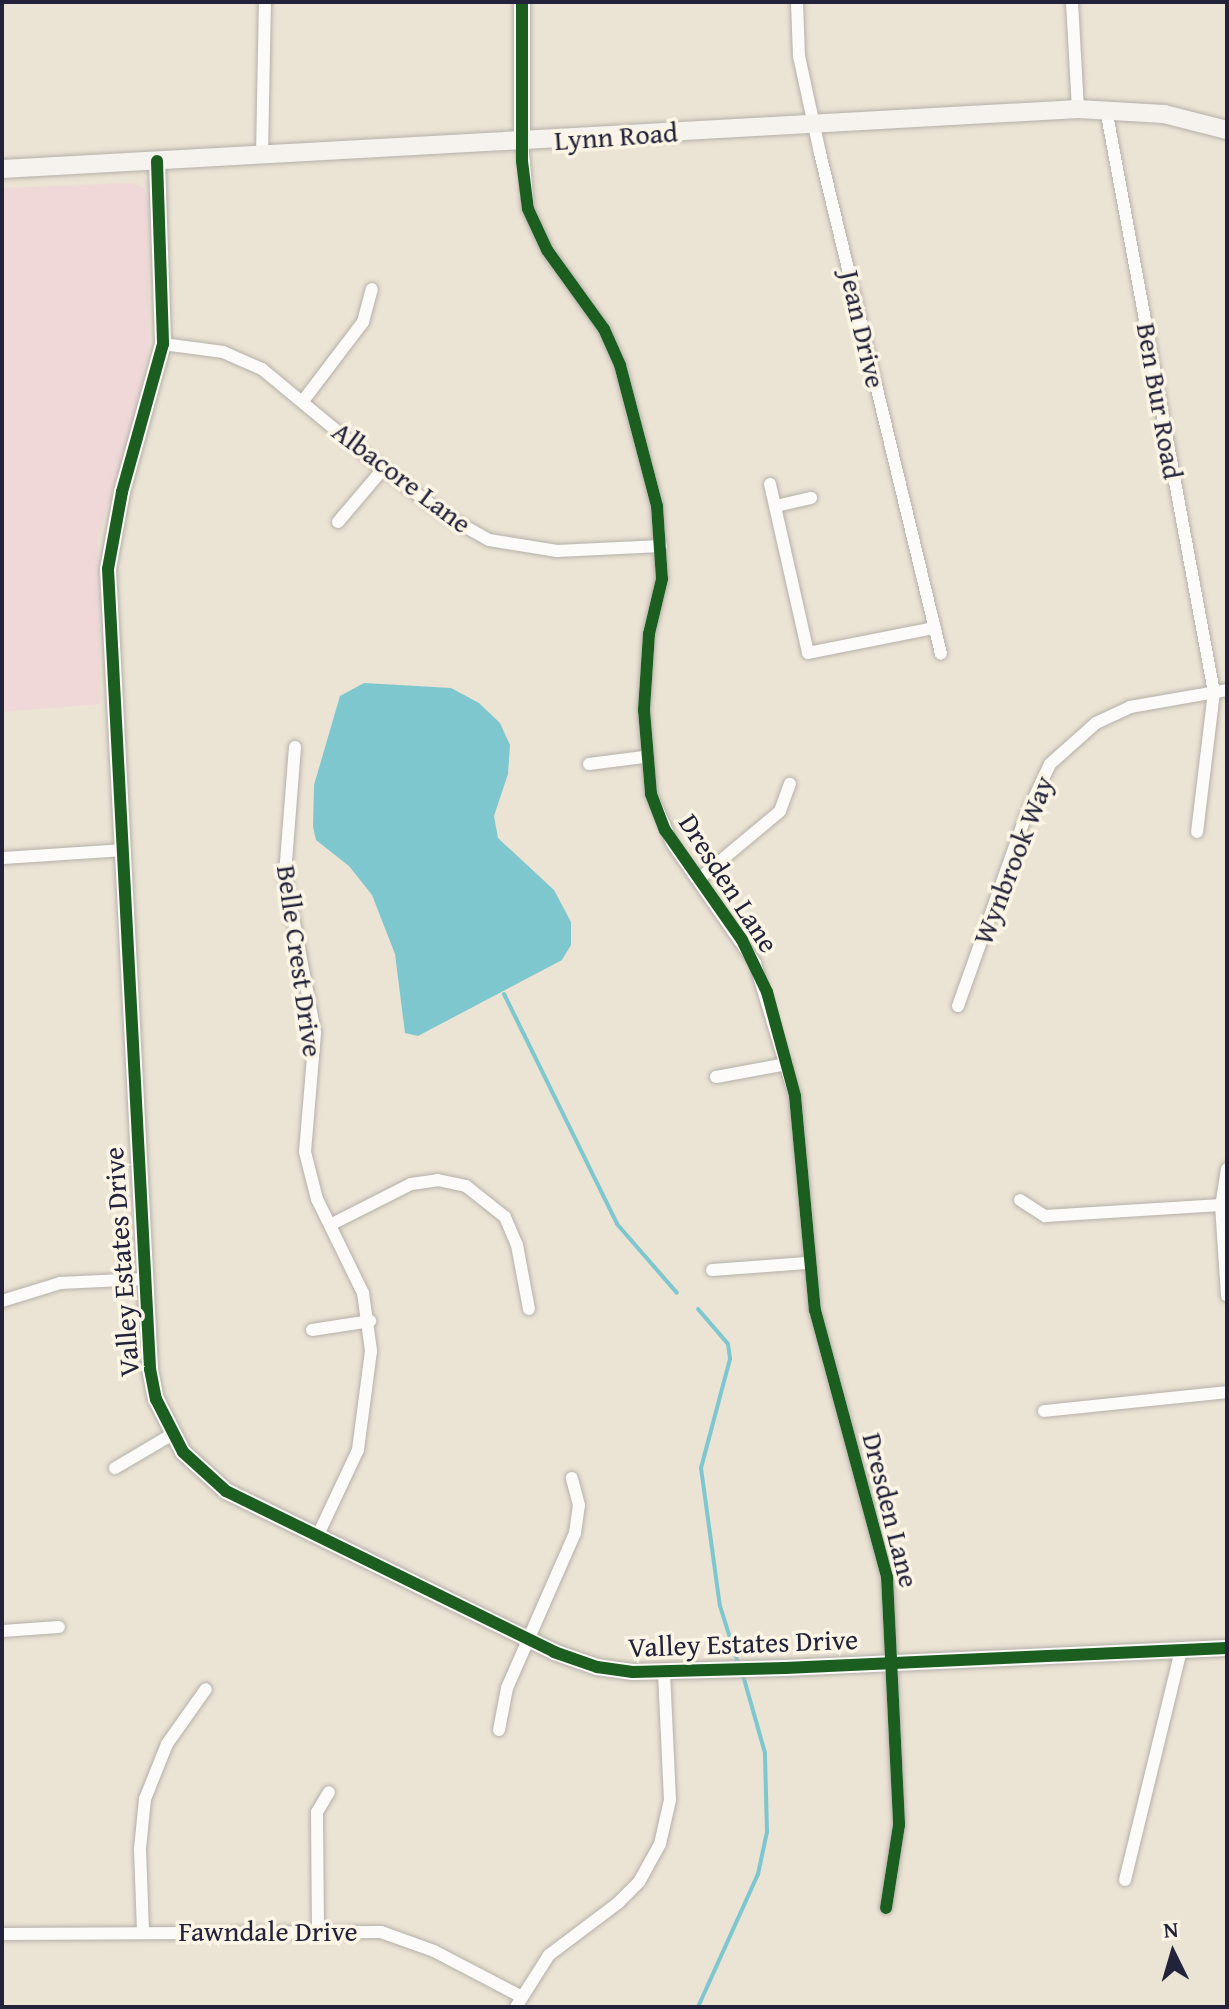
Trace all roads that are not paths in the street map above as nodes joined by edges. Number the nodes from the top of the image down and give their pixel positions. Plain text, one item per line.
1 (265, 2) edge
2 (522, 2) edge
3 (797, 2) edge
4 (1072, 2) edge
5 (1078, 109) junction
6 (1106, 109) junction
7 (814, 123) junction
8 (1227, 130) edge
9 (522, 141) junction
10 (262, 155) junction
11 (157, 161) junction
12 (2, 169) edge
13 (372, 289) dead end
14 (163, 344) junction
15 (303, 401) junction
16 (383, 469) junction
17 (770, 484) dead end
18 (811, 498) dead end
19 (776, 506) junction
20 (338, 522) dead end
21 (661, 546) junction
22 (934, 628) junction
23 (941, 654) dead end
24 (1220, 691) edge
25 (295, 747) dead end
26 (644, 757) junction
27 (589, 764) dead end
28 (790, 784) dead end
29 (1197, 832) dead end
30 (122, 850) junction
31 (2, 858) edge
32 (700, 878) junction
33 (958, 1006) dead end
34 (787, 1064) junction
35 (716, 1077) dead end
36 (1227, 1169) edge
37 (1020, 1200) dead end
38 (1221, 1205) junction
39 (330, 1225) junction
40 (807, 1263) junction
41 (712, 1270) dead end
42 (144, 1279) junction
43 (1227, 1296) edge
44 (2, 1301) edge
45 (529, 1309) dead end
46 (370, 1321) junction
47 (312, 1330) dead end
48 (1227, 1392) edge
49 (1044, 1411) dead end
50 (171, 1435) junction
51 (115, 1468) dead end
52 (572, 1478) dead end
53 (318, 1535) junction
54 (59, 1627) dead end
55 (2, 1631) edge
56 (529, 1639) junction
57 (1227, 1648) edge
58 (1181, 1650) junction
59 (895, 1662) junction
60 (664, 1672) junction
61 (206, 1689) dead end
62 (499, 1730) dead end
63 (329, 1792) dead end
64 (1125, 1880) dead end
65 (886, 1908) dead end
66 (318, 1929) junction
67 (143, 1931) junction
68 (2, 1934) edge
69 (518, 2001) edge

1 - 10 street
2 - 9 street
3 - 7 street, Jean Drive
4 - 5 street
5 - 6 main road, Lynn Road
5 - 7 main road, Lynn Road
6 - 8 main road, Lynn Road
6 - 24 street, Ben Bur Road
7 - 9 main road, Lynn Road
7 - 22 street, Jean Drive
9 - 10 main road, Lynn Road
9 - 21 street, Dresden Lane
10 - 11 main road, Lynn Road
11 - 12 main road, Lynn Road
11 - 14 street, Valley Estates Drive
13 - 15 street
14 - 15 street, Albacore Lane
14 - 30 street, Valley Estates Drive
15 - 16 street, Albacore Lane
16 - 20 street
16 - 21 street, Albacore Lane
17 - 19 street
18 - 19 street
19 - 22 street
21 - 26 street, Dresden Lane
22 - 23 street, Jean Drive
24 - 29 street, Ben Bur Road
24 - 33 street, Wynbrook Way
25 - 39 street, Belle Crest Drive
26 - 27 street
26 - 32 street, Dresden Lane
28 - 32 street
30 - 31 street
30 - 42 street, Valley Estates Drive
32 - 34 street, Dresden Lane
34 - 35 street
34 - 40 street, Dresden Lane
36 - 38 street
37 - 38 street
38 - 43 street
39 - 45 street
39 - 46 street, Belle Crest Drive
40 - 41 street
40 - 59 street, Dresden Lane
42 - 44 street
42 - 50 street, Valley Estates Drive
46 - 47 street
46 - 53 street, Belle Crest Drive
48 - 49 street
50 - 51 street
50 - 53 street, Valley Estates Drive
52 - 56 street
53 - 56 street, Valley Estates Drive
54 - 55 street
56 - 60 street, Valley Estates Drive
56 - 62 street
57 - 58 street, Valley Estates Drive
58 - 59 street, Valley Estates Drive
58 - 64 street
59 - 60 street, Valley Estates Drive
59 - 65 street, Dresden Lane
60 - 69 street
61 - 67 street
63 - 66 street
66 - 67 street, Fawndale Drive
66 - 69 street, Fawndale Drive
67 - 68 street, Fawndale Drive

